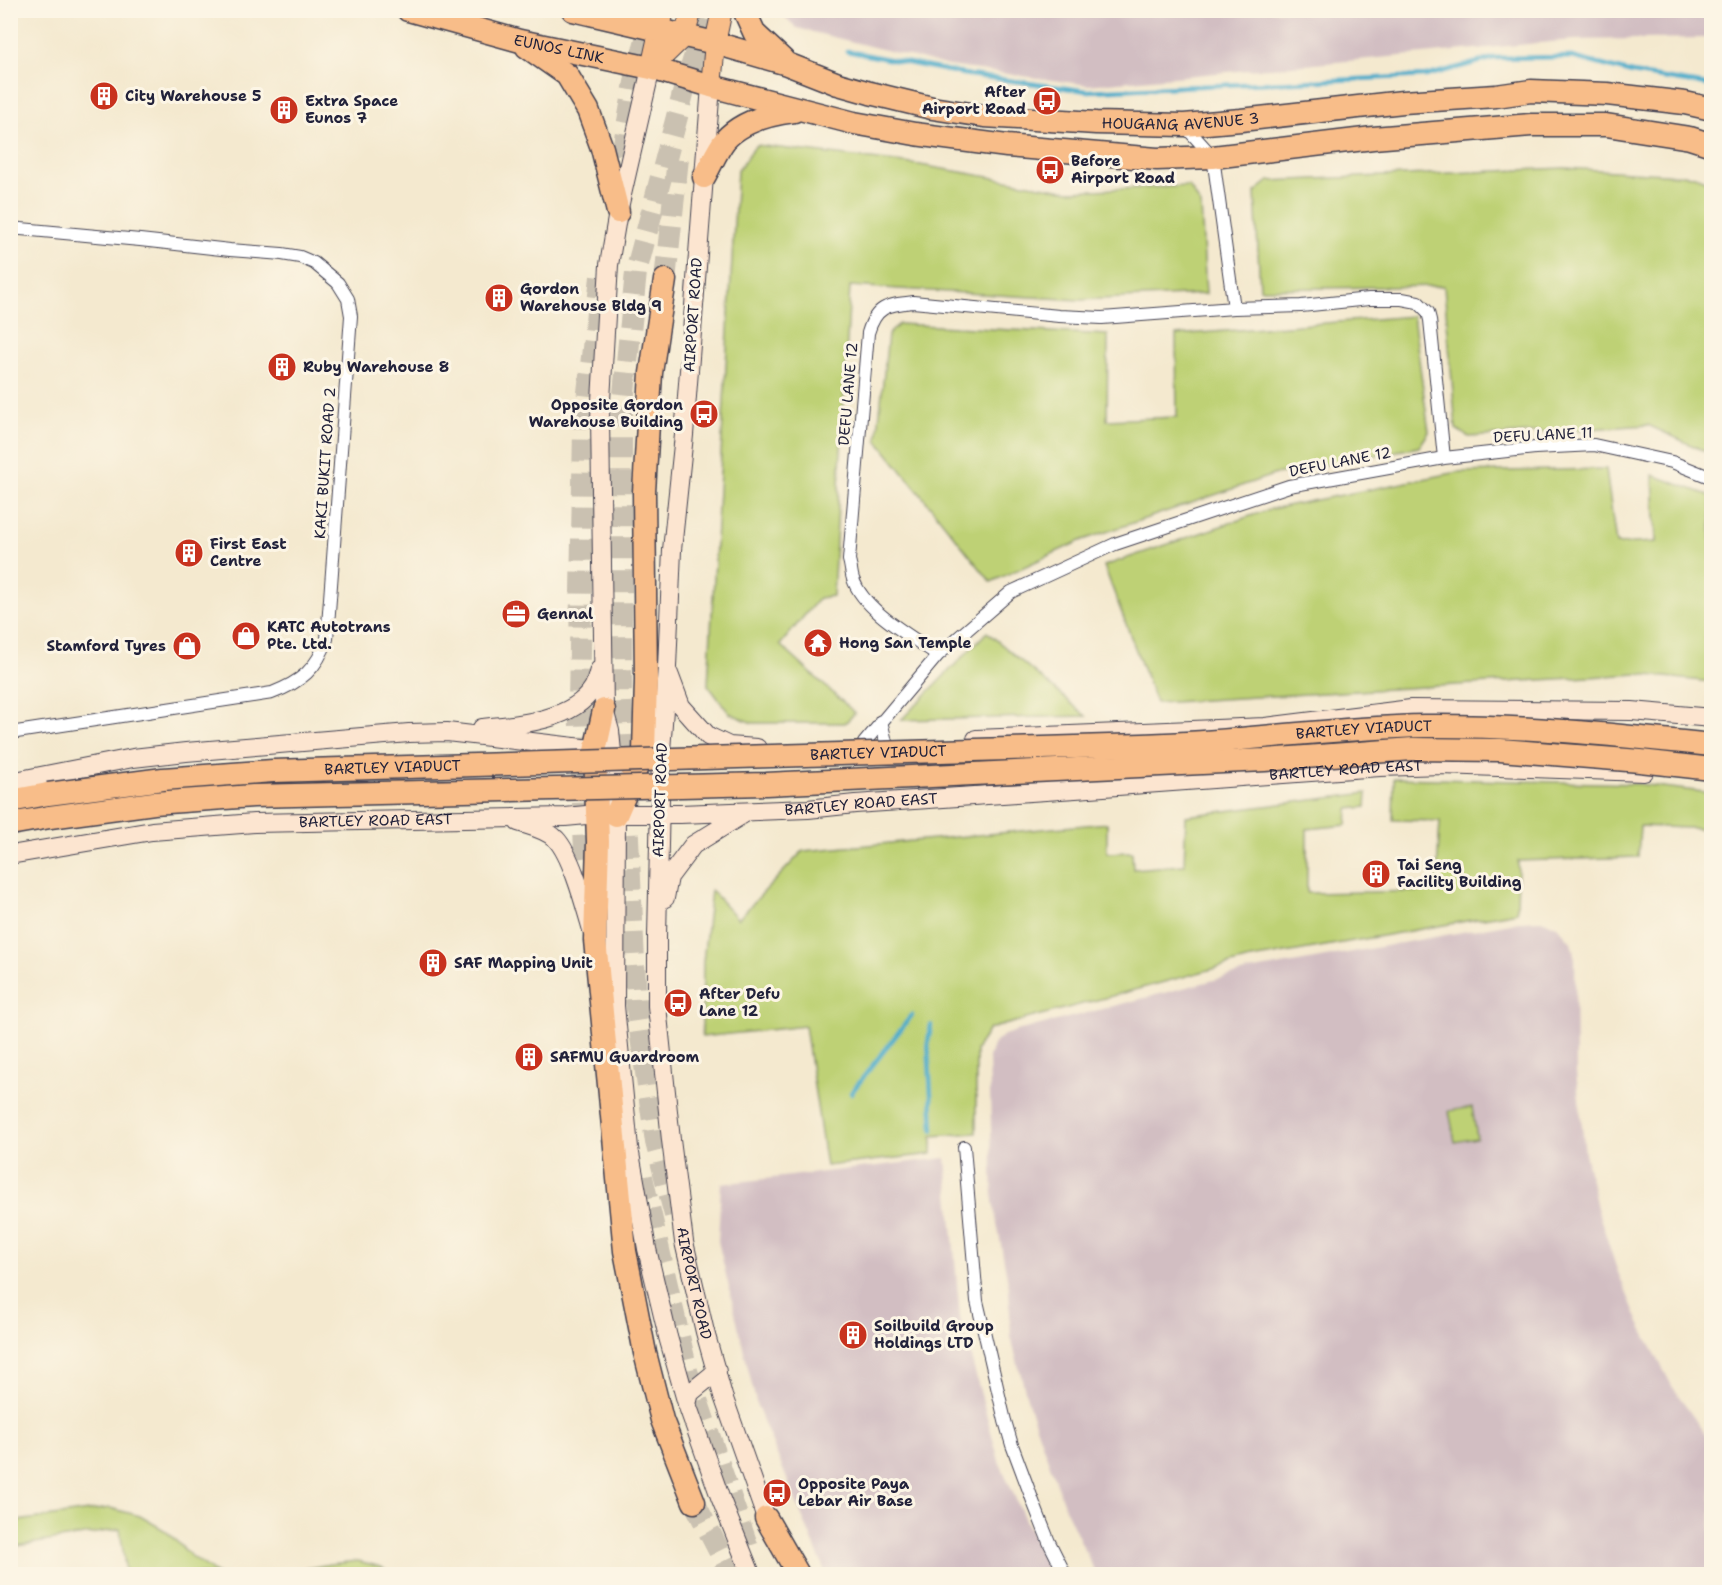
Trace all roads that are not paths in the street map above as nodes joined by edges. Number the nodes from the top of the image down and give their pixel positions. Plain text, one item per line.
1 (408, 10) edge
2 (573, 10) edge
3 (692, 10) edge
4 (722, 10) edge
5 (744, 10) edge
6 (661, 21) edge
7 (684, 36) junction
8 (520, 41) junction
9 (715, 43) junction
10 (787, 64) junction
11 (651, 68) junction
12 (711, 86) junction
13 (1712, 109) edge
14 (801, 110) junction
15 (1241, 120) junction
16 (1184, 125) junction
17 (1712, 145) edge
18 (1260, 151) junction
19 (1213, 157) junction
20 (704, 177) junction
21 (618, 212) junction
22 (10, 228) edge
23 (665, 279) tunnel mouth
24 (1234, 308) junction
25 (1444, 458) junction
26 (1712, 478) edge
27 (938, 655) junction
28 (602, 660) junction
29 (667, 667) junction
30 (604, 710) joint
31 (1549, 710) junction
32 (1712, 718) edge
33 (881, 722) junction
34 (447, 732) junction
35 (10, 733) edge
36 (1111, 734) junction
37 (886, 742) junction
38 (864, 743) junction
39 (1712, 745) edge
40 (604, 751) junction
41 (652, 751) junction
42 (1542, 768) junction
43 (1712, 769) edge
44 (1712, 778) edge
45 (10, 782) edge
46 (1107, 786) junction
47 (10, 801) edge
48 (749, 811) junction
49 (607, 814) junction
50 (659, 814) junction
51 (506, 818) junction
52 (10, 824) edge
53 (10, 855) edge
54 (657, 937) junction
55 (595, 940) junction
56 (964, 1147) dead end
57 (717, 1371) junction
58 (687, 1404) junction
59 (694, 1502) tunnel mouth
60 (766, 1518) junction
61 (751, 1575) edge
62 (788, 1575) edge
63 (798, 1575) edge
64 (1065, 1575) edge

1 - 8 highway, EUNOS LINK
2 - 6 highway
3 - 7 main road
4 - 9 main road, AIRPORT ROAD
5 - 10 highway
6 - 7 highway, HOUGANG AVENUE 3
6 - 11 main road
7 - 9 highway, HOUGANG AVENUE 3
7 - 11 main road
8 - 11 highway, EUNOS LINK
8 - 21 highway
9 - 10 highway, HOUGANG AVENUE 3
9 - 12 main road, AIRPORT ROAD
10 - 16 highway, HOUGANG AVENUE 3
11 - 12 highway, EUNOS LINK
11 - 21 main road
12 - 14 highway, HOUGANG AVENUE 3
12 - 20 main road, AIRPORT ROAD
13 - 15 highway, HOUGANG AVENUE 3
14 - 19 highway, HOUGANG AVENUE 3
14 - 20 highway
15 - 16 highway, HOUGANG AVENUE 3
15 - 18 highway
16 - 19 street
17 - 18 highway, HOUGANG AVENUE 3
18 - 19 highway, HOUGANG AVENUE 3
19 - 24 street
20 - 29 main road, AIRPORT ROAD
21 - 28 main road
22 - 35 street, KAKI BUKIT ROAD 2
23 - 41 highway
24 - 25 street, DEFU LANE 12
24 - 27 street, DEFU LANE 12
25 - 26 street, DEFU LANE 11
25 - 27 street, DEFU LANE 12
27 - 33 street, DEFU LANE 12
28 - 30 main road
28 - 34 main road
29 - 38 main road
29 - 41 main road, AIRPORT ROAD
30 - 40 highway
31 - 32 main road
31 - 36 main road
31 - 42 main road
33 - 37 street
33 - 38 street, DEFU LANE 12
34 - 40 main road
34 - 45 main road
36 - 37 main road
36 - 46 main road
37 - 38 main road
39 - 47 highway, BARTLEY VIADUCT, bridge
40 - 41 main road
40 - 49 highway
41 - 49 highway
41 - 50 main road, AIRPORT ROAD
42 - 44 main road, BARTLEY ROAD EAST
42 - 46 main road, BARTLEY ROAD EAST
43 - 52 highway, BARTLEY VIADUCT, bridge
46 - 48 main road, BARTLEY ROAD EAST
48 - 50 main road, BARTLEY ROAD EAST
48 - 54 main road
49 - 50 main road, BARTLEY ROAD EAST
49 - 51 main road, BARTLEY ROAD EAST
49 - 55 highway
49 - 58 main road
50 - 54 main road, AIRPORT ROAD
51 - 53 main road, BARTLEY ROAD EAST
51 - 55 main road
54 - 57 main road, AIRPORT ROAD
55 - 59 highway
56 - 64 street
57 - 58 main road
57 - 60 main road, AIRPORT ROAD
58 - 61 main road
60 - 62 main road, AIRPORT ROAD
60 - 63 highway

